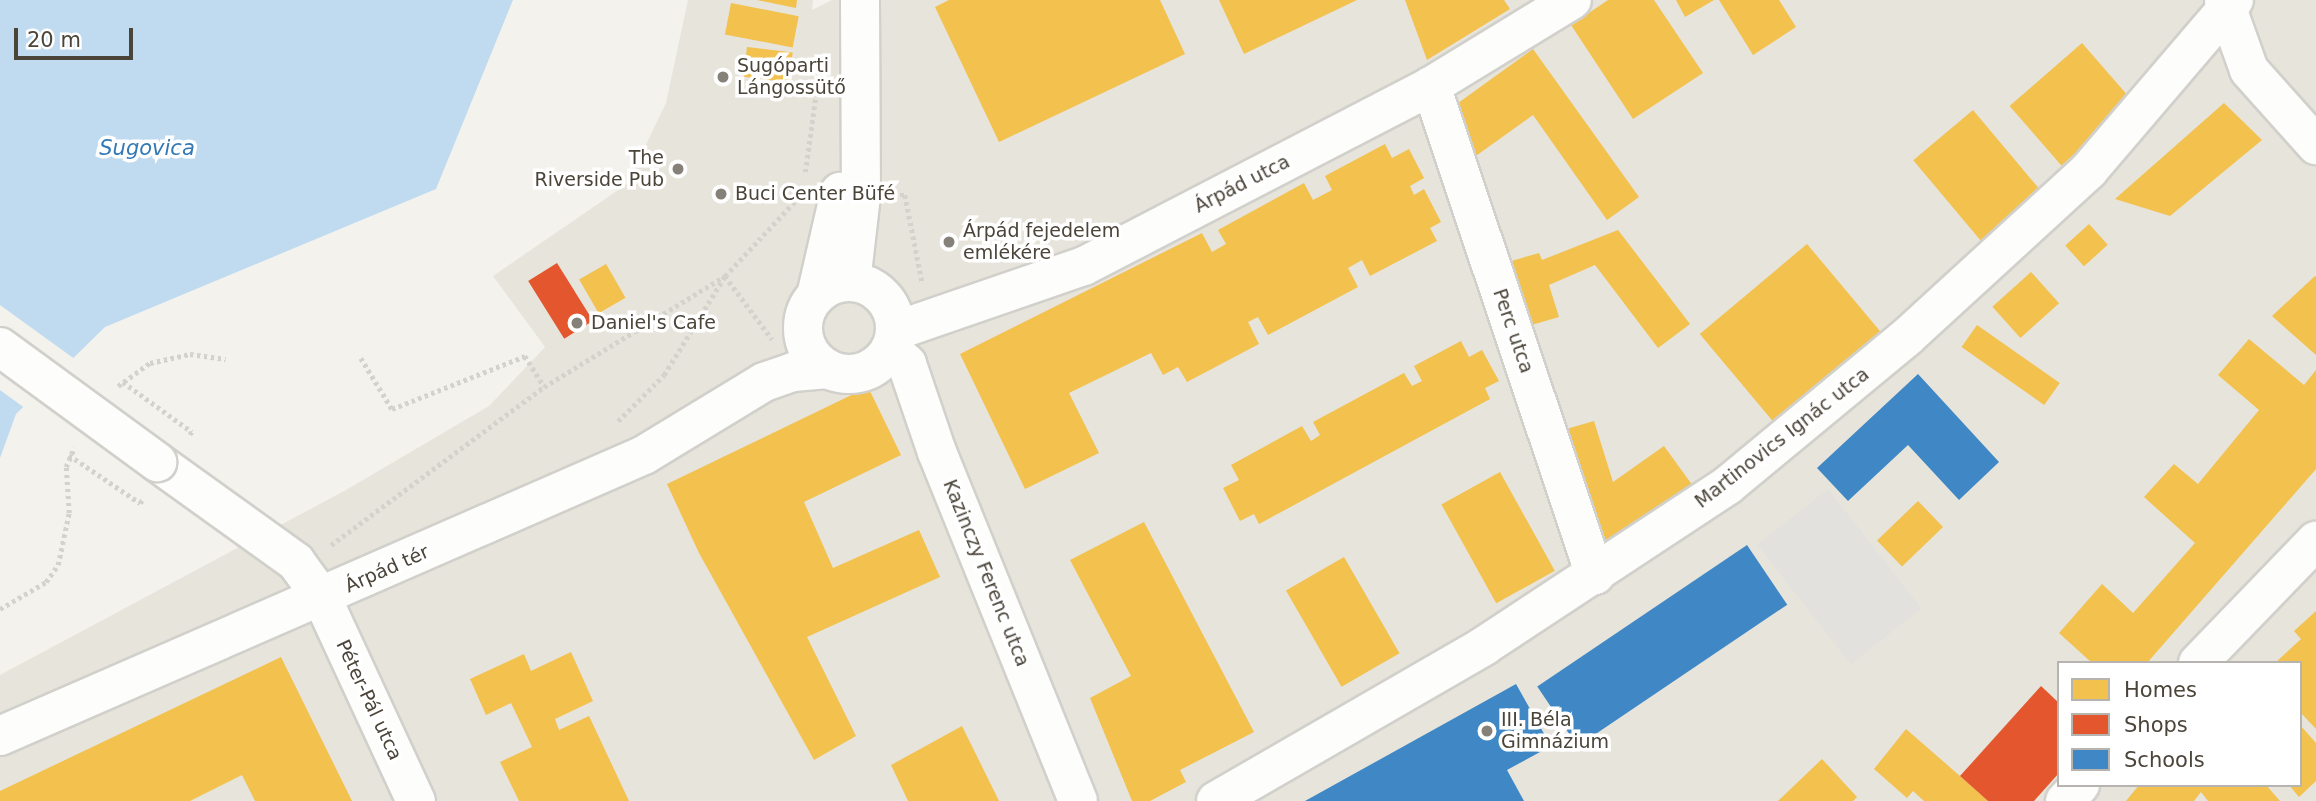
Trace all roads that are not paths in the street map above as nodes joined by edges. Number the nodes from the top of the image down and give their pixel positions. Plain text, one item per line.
1 (1572, 0) edge
2 (861, 1) edge
3 (2228, 2) edge
4 (1431, 86) junction
5 (2316, 145) edge
6 (834, 289) junction
7 (803, 334) junction
8 (893, 340) junction
9 (0, 347) edge
10 (828, 369) junction
11 (764, 382) junction
12 (2316, 541) edge
13 (1595, 575) junction
14 (322, 598) junction
15 (2200, 661) edge
16 (0, 736) edge
17 (2078, 787) edge
18 (416, 801) edge
19 (1078, 801) edge
20 (1216, 801) edge
21 (2065, 801) edge

1 - 4 street, Árpád utca
2 - 6 street, Árpád tér
3 - 5 street
3 - 13 street, Martinovics Ignác utca
4 - 8 street, Árpád utca
4 - 13 street, Perc utca
6 - 7 street, Árpád tér
6 - 8 street
7 - 10 street
7 - 11 street, Árpád tér
8 - 10 street, Árpád tér
8 - 19 street, Kazinczy Ferenc utca
9 - 14 street, Péter-Pál utca, bridge
10 - 11 street, Árpád tér
11 - 14 street, Árpád tér
12 - 15 street
13 - 20 street, Martinovics Ignác utca
14 - 16 street, Árpád tér
14 - 18 street, Péter-Pál utca
17 - 21 street

